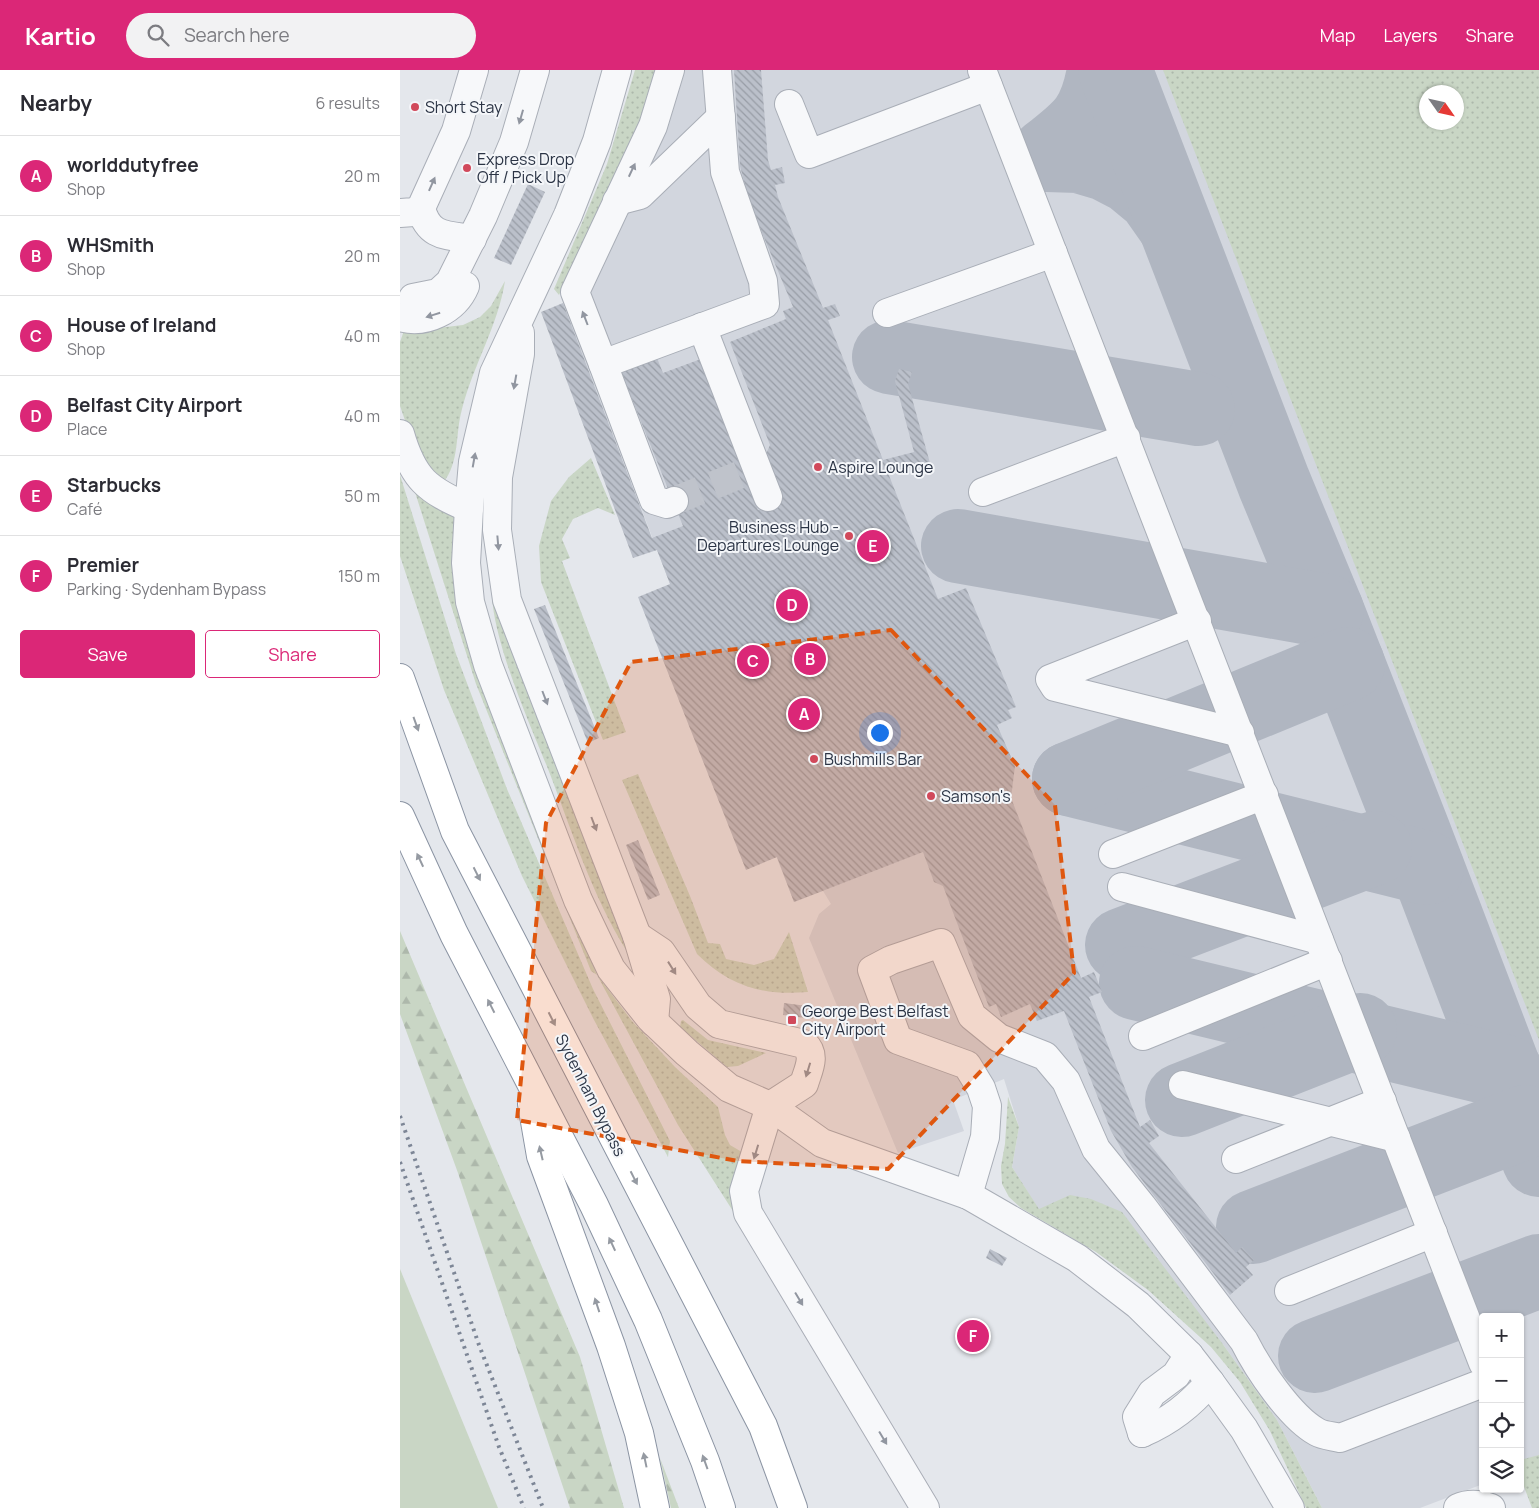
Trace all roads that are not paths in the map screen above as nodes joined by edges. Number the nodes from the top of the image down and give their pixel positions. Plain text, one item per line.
1 (474, 70) edge
2 (535, 70) edge
3 (617, 70) edge
4 (670, 70) edge
5 (717, 70) edge
6 (985, 78) edge
7 (789, 104) dead end
8 (721, 116) junction
9 (617, 201) junction
10 (410, 210) edge
11 (469, 243) junction
12 (1054, 253) junction
13 (404, 309) edge
14 (887, 313) dead end
15 (520, 316) junction
16 (702, 327) junction
17 (603, 364) junction
18 (400, 434) edge
19 (1126, 438) junction
20 (983, 492) dead end
21 (768, 497) dead end
22 (674, 501) tunnel mouth
23 (469, 508) junction
24 (1197, 621) junction
25 (400, 678) edge
26 (1240, 733) junction
27 (1264, 795) junction
28 (400, 816) edge
29 (1113, 854) dead end
30 (1122, 887) dead end
31 (637, 936) junction
32 (1324, 950) junction
33 (654, 1022) junction
34 (1144, 1036) dead end
35 (529, 1080) junction
36 (1182, 1085) dead end
37 (1382, 1101) junction
38 (770, 1106) junction
39 (1330, 1122) junction
40 (1396, 1138) junction
41 (1236, 1159) dead end
42 (968, 1195) junction
43 (1433, 1233) junction
44 (1289, 1291) dead end
45 (1481, 1358) edge
46 (1200, 1369) junction
47 (1479, 1385) edge
48 (1140, 1425) dead end
49 (655, 1508) edge
50 (722, 1508) edge
51 (793, 1508) edge
52 (924, 1508) edge
53 (1290, 1508) edge
54 (1458, 1508) edge
55 (1490, 1508) edge

10 -> 1 street
2 -> 11 street
3 - 15 street
9 -> 4 street
5 - 8 street
6 - 7 street
6 - 12 street
8 - 9 street
8 - 16 street
17 -> 9 street
10 - 11 street
11 -> 13 street
12 - 14 street
12 - 19 street
23 -> 15 street
15 -> 31 street
16 - 17 street
16 - 21 street
17 - 22 street
18 - 23 street
19 - 20 street
19 - 24 street
23 - 33 street
24 - 26 street
24 - 26 street
25 -> 51 highway, Sydenham Bypass
26 - 27 street
27 - 29 street
27 - 32 street
35 -> 28 highway
30 - 32 street
31 - 33 street
31 -> 38 street
32 - 34 street
32 - 37 street
33 - 38 street
49 -> 35 highway
50 -> 35 highway
36 - 39 street
37 - 39 street
37 - 40 street
38 - 42 street
38 -> 52 street
39 - 40 street
39 - 41 street
40 - 43 street
42 - 46 street
42 - 47 street
43 - 44 street
43 - 45 street
46 - 48 street
46 - 53 street
54 - 55 street

